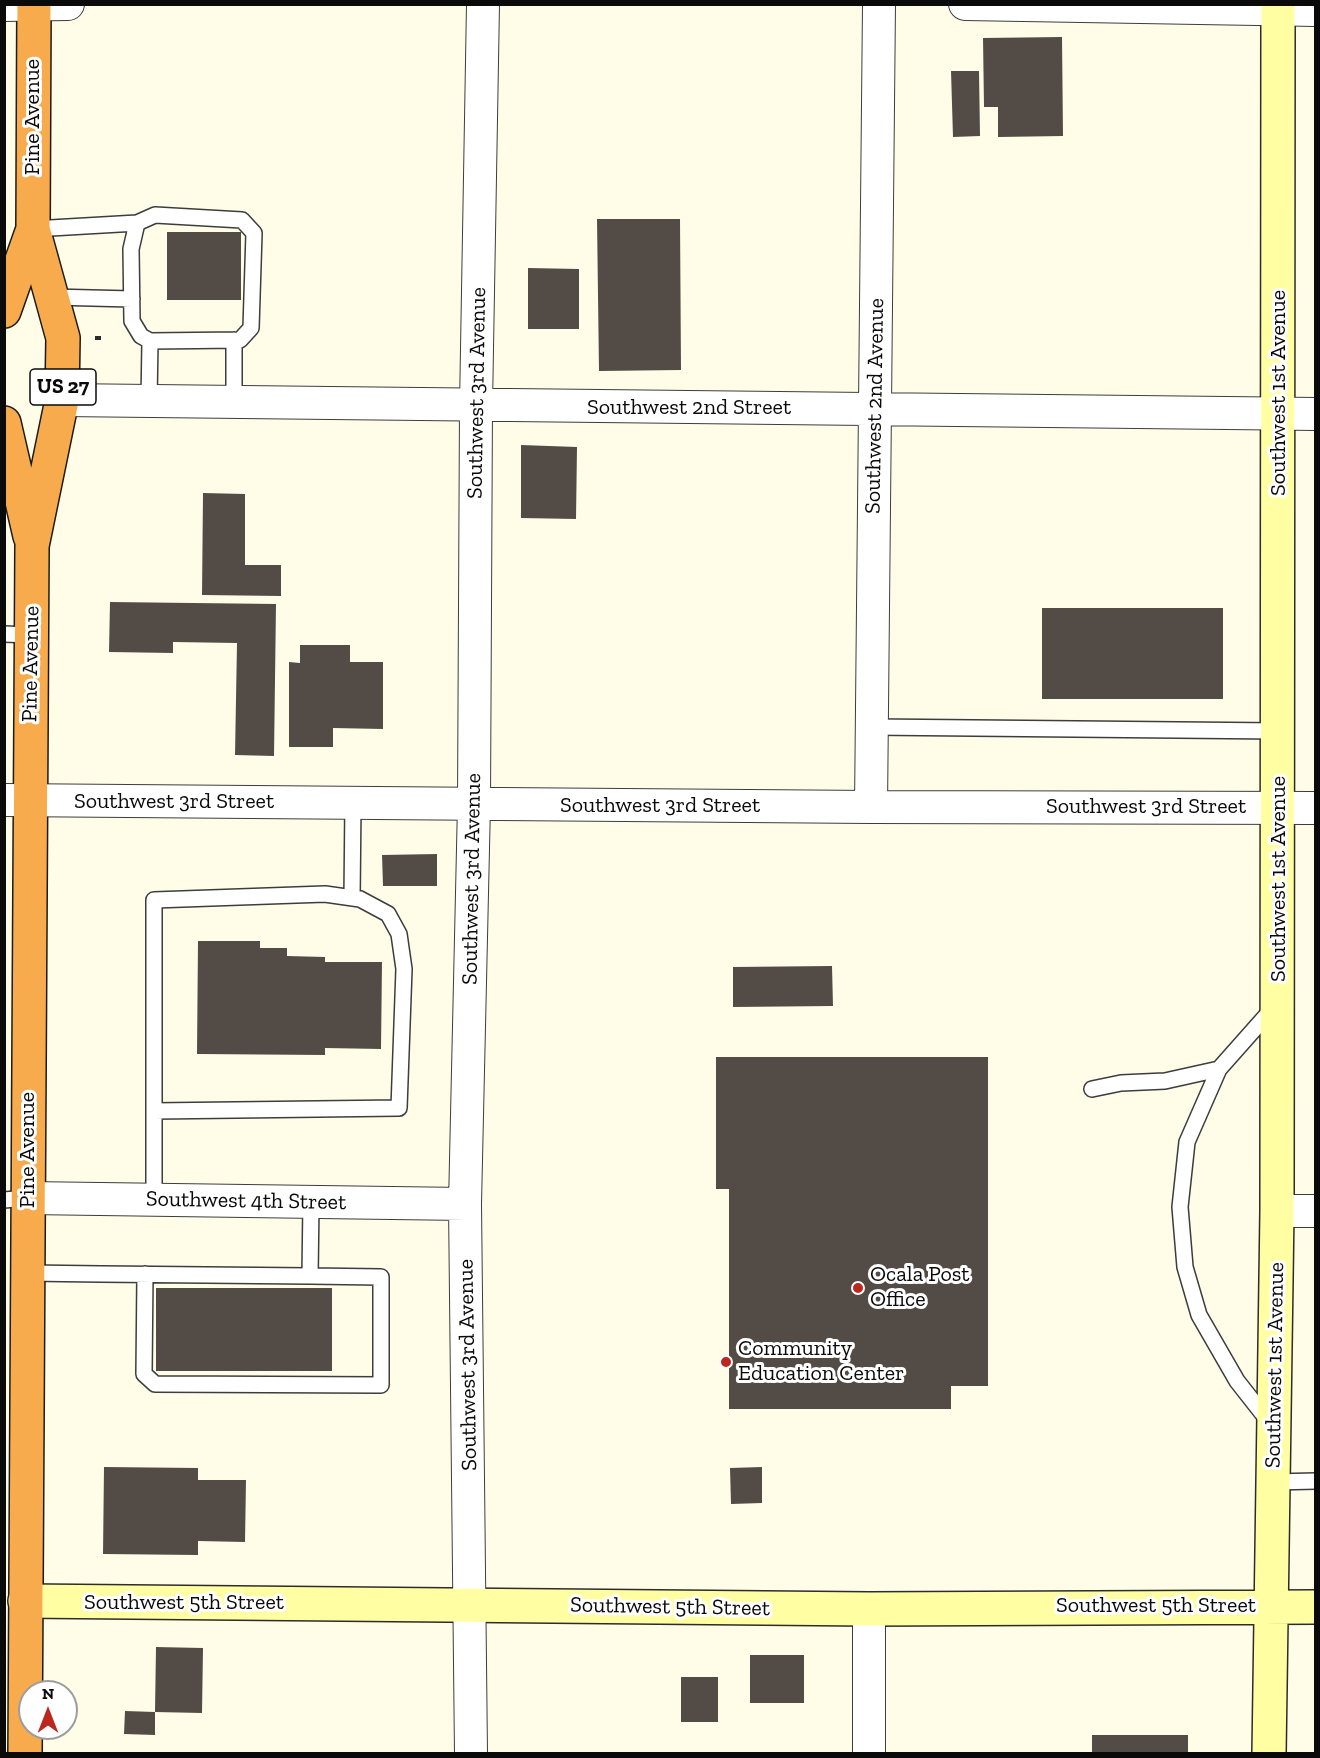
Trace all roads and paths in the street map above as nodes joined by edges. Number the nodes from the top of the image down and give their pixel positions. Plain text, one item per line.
1 (4, 4) edge
2 (68, 4) edge
3 (483, 4) edge
4 (879, 4) edge
5 (965, 4) edge
6 (34, 5) edge
7 (1278, 7) edge
8 (1316, 10) edge
9 (137, 223) junction
10 (33, 229) junction
11 (52, 297) junction
12 (132, 298) junction
13 (4, 311) edge
14 (234, 340) junction
15 (150, 341) junction
16 (62, 400) junction
17 (149, 401) junction
18 (234, 403) junction
19 (476, 406) junction
20 (875, 409) junction
21 (1279, 412) junction
22 (1316, 414) edge
23 (4, 423) edge
24 (32, 546) junction
25 (18, 634) edge
26 (872, 727) junction
27 (1279, 731) junction
28 (17, 800) edge
29 (352, 803) junction
30 (474, 804) junction
31 (871, 807) junction
32 (1279, 807) junction
33 (1316, 808) edge
34 (352, 898) junction
35 (1278, 1002) junction
36 (1219, 1069) junction
37 (1092, 1089) dead end
38 (154, 1111) junction
39 (16, 1199) edge
40 (154, 1200) junction
41 (310, 1202) junction
42 (465, 1204) junction
43 (1277, 1211) junction
44 (1316, 1211) edge
45 (27, 1273) junction
46 (145, 1274) junction
47 (310, 1276) junction
48 (1274, 1427) junction
49 (1316, 1481) edge
50 (1273, 1482) junction
51 (15, 1601) edge
52 (471, 1605) junction
53 (1270, 1606) junction
54 (1316, 1607) edge
55 (869, 1609) junction
56 (25, 1754) edge
57 (471, 1754) edge
58 (869, 1754) edge
59 (1269, 1754) edge

1 - 6 street
2 - 6 street
3 - 19 street, Southwest 3rd Avenue
4 - 20 street, Southwest 2nd Avenue
5 - 7 street
6 - 10 highway, Pine Avenue / US 27
7 - 8 street
7 - 21 street, Southwest 1st Avenue
9 - 10 lane
9 - 12 lane
9 - 14 lane
10 - 11 highway, Pine Avenue / US 27
10 - 13 highway, Pine Avenue / US 27
11 - 12 lane
11 - 16 highway, Pine Avenue / US 27
12 - 15 lane
14 - 15 lane
14 - 18 lane
15 - 17 lane
16 - 17 street, Southwest 2nd Street
16 - 24 highway, Pine Avenue / US 27
17 - 18 street, Southwest 2nd Street
18 - 19 street, Southwest 2nd Street
19 - 20 street, Southwest 2nd Street
19 - 30 street, Southwest 3rd Avenue
20 - 21 street, Southwest 2nd Street
20 - 26 street, Southwest 2nd Avenue
21 - 22 street, Southwest 2nd Street
21 - 27 street, Southwest 1st Avenue
23 - 24 highway, Pine Avenue / US 27
24 - 25 highway, Pine Avenue / US 27
25 - 28 highway, Pine Avenue / US 27
26 - 27 lane
26 - 31 street, Southwest 2nd Avenue
27 - 32 street, Southwest 1st Avenue
28 - 29 street, Southwest 3rd Street
28 - 39 highway, Pine Avenue / US 27
29 - 30 street, Southwest 3rd Street
29 - 34 lane
30 - 31 street, Southwest 3rd Street
30 - 42 street, Southwest 3rd Avenue
31 - 32 street, Southwest 3rd Street
32 - 33 street, Southwest 3rd Street
32 - 35 street, Southwest 1st Avenue
34 - 38 lane
34 - 38 lane
35 - 36 lane
35 - 43 street, Southwest 1st Avenue
36 - 37 lane
36 - 48 lane
38 - 40 lane
39 - 40 street, Southwest 4th Street
39 - 45 highway, Pine Avenue / US 27
40 - 41 street, Southwest 4th Street
41 - 42 street, Southwest 4th Street
41 - 47 lane
42 - 52 street, Southwest 3rd Avenue
43 - 44 street
43 - 48 street, Southwest 1st Avenue
45 - 46 lane
45 - 51 highway, Pine Avenue / US 27
46 - 47 lane
46 - 47 lane
48 - 50 street, Southwest 1st Avenue
49 - 50 lane
50 - 53 street, Southwest 1st Avenue
51 - 52 street, Southwest 5th Street
51 - 56 highway, Pine Avenue / US 27
52 - 55 street, Southwest 5th Street
52 - 57 street, Southwest 3rd Avenue
53 - 54 street, Southwest 5th Street
53 - 55 street, Southwest 5th Street
53 - 59 street, Southwest 1st Avenue
55 - 58 street

